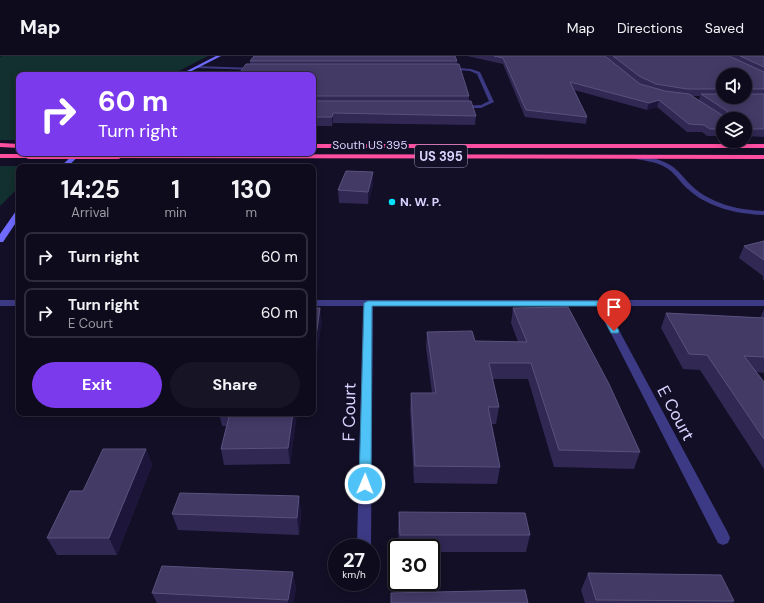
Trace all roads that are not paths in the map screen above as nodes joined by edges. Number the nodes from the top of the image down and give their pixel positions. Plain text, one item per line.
1 (219, 56) edge
2 (197, 67) junction
3 (440, 68) edge
4 (257, 69) edge
5 (187, 72) edge
6 (454, 107) edge
7 (0, 146) edge
8 (16, 146) edge
9 (316, 146) edge
10 (764, 146) edge
11 (0, 156) edge
12 (76, 156) edge
13 (634, 157) junction
14 (764, 157) edge
15 (66, 164) edge
16 (764, 213) edge
17 (16, 217) edge
18 (0, 240) edge
19 (0, 303) edge
20 (16, 303) edge
21 (316, 303) edge
22 (368, 303) junction
23 (600, 303) junction
24 (764, 304) edge
25 (722, 538) dead end
26 (364, 539) edge

1 - 2 street
2 - 4 street
2 - 5 street
3 - 6 street
7 - 8 highway
9 - 10 highway, South US 395 / US 395
11 - 13 highway, South US 395 / US 395, bridge
12 - 15 street
13 - 14 highway, South US 395 / US 395
13 - 16 street
17 - 18 street
19 - 20 street
21 - 22 street
22 - 23 street
22 - 26 street, F Court
23 - 24 street
23 - 25 street, E Court

